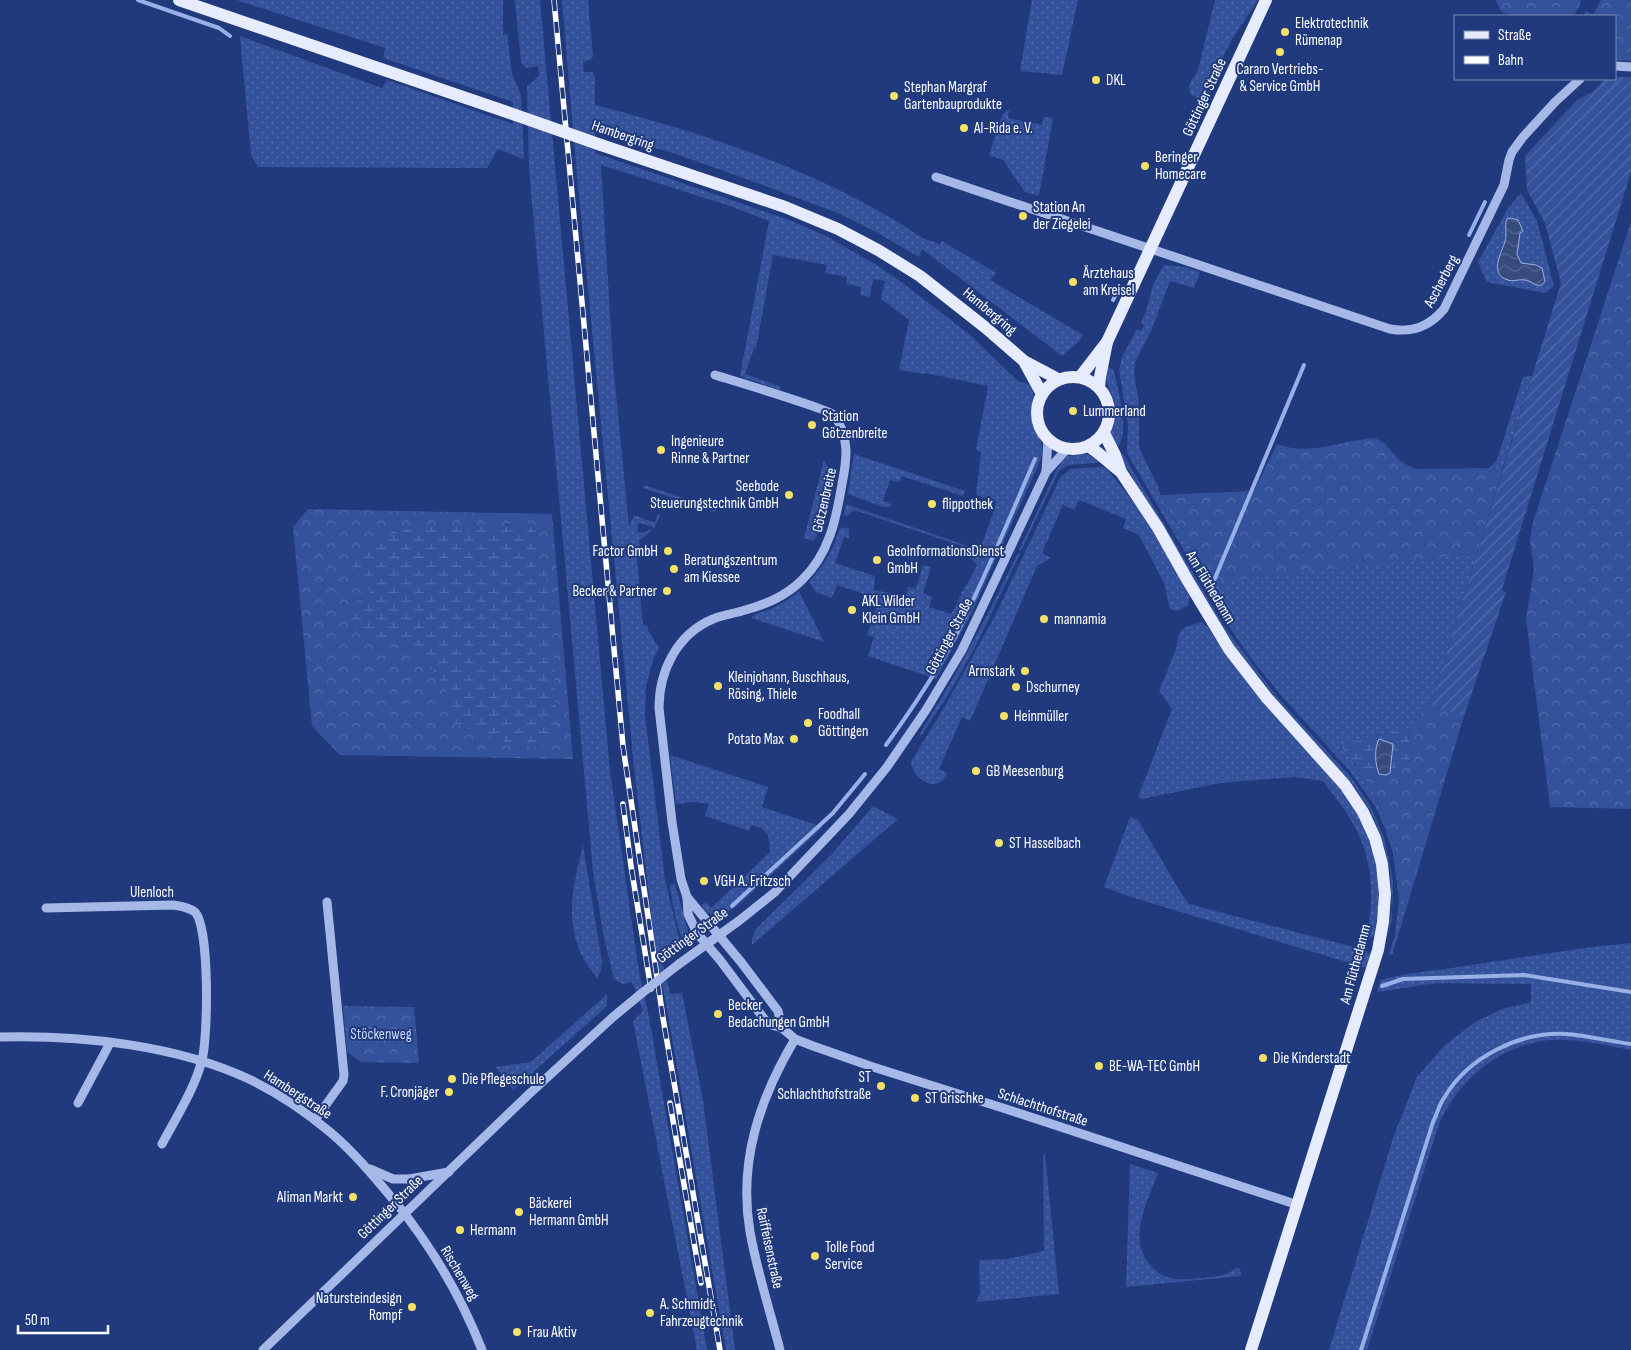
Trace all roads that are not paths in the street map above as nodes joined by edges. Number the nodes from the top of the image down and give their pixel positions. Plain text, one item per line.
1 (179, 0) edge
2 (1266, 0) edge
3 (1616, 66) edge
4 (1631, 67) edge
5 (1579, 80) edge
6 (936, 177) dead end
7 (1150, 250) junction
8 (1107, 342) junction
9 (1024, 361) junction
10 (716, 375) dead end
11 (1080, 376) junction
12 (1058, 379) junction
13 (1100, 387) junction
14 (1042, 394) junction
15 (1104, 433) junction
16 (1048, 439) junction
17 (1088, 446) junction
18 (1067, 449) junction
19 (1046, 472) junction
20 (1121, 472) junction
21 (688, 898) junction
22 (327, 902) dead end
23 (46, 908) dead end
24 (718, 935) junction
25 (706, 945) junction
26 (782, 1028) junction
27 (0, 1037) edge
28 (795, 1039) junction
29 (110, 1043) junction
30 (202, 1061) junction
31 (78, 1103) dead end
32 (315, 1120) junction
33 (162, 1144) dead end
34 (367, 1168) junction
35 (450, 1172) junction
36 (1298, 1205) junction
37 (405, 1215) junction
38 (263, 1350) edge
39 (482, 1350) edge
40 (780, 1350) edge
41 (1252, 1350) edge

1 - 9 main road, Hambergring, bridge
2 - 7 main road, Göttinger Straße
3 - 4 street
5 - 7 street, Ascherberg
6 - 7 street, Ascherberg
7 - 8 main road, Göttinger Straße
8 - 11 main road, Göttinger Straße
8 - 13 main road, Göttinger Straße
9 - 12 main road, Hambergring
9 - 14 main road, Hambergring
10 - 21 street, Götzenbreite
11 - 12 main road
11 - 13 main road
12 - 14 main road
13 - 15 main road, Göttinger Straße
14 - 16 main road, Göttinger Straße
15 - 17 main road
15 - 20 main road, Am Flüthedamm
16 - 18 main road
16 - 19 street, Göttinger Straße
17 - 18 main road
17 - 20 main road, Am Flüthedamm
18 - 19 street, Göttinger Straße
19 - 24 street, Göttinger Straße
20 - 36 main road, Am Flüthedamm
21 - 24 street, Götzenbreite
21 - 25 street, Götzenbreite
22 - 32 street
23 - 30 street, Ulenloch
24 - 25 street, Göttinger Straße
24 - 26 street, Schlachthofstraße
25 - 26 street, Schlachthofstraße
25 - 35 street, Göttinger Straße, bridge
26 - 28 street, Schlachthofstraße
27 - 29 street, Hambergstraße
28 - 36 street, Schlachthofstraße
28 - 40 street, Raiffeisenstraße
29 - 30 street, Hambergstraße
29 - 31 street
30 - 32 street, Hambergstraße
30 - 33 street
32 - 34 street, Hambergstraße
34 - 35 street, Hambergstraße
34 - 37 street, Hambergstraße
35 - 37 street, Göttinger Straße
36 - 41 main road, Am Flüthedamm
37 - 38 street, Göttinger Straße
37 - 39 street, Rischenweg

